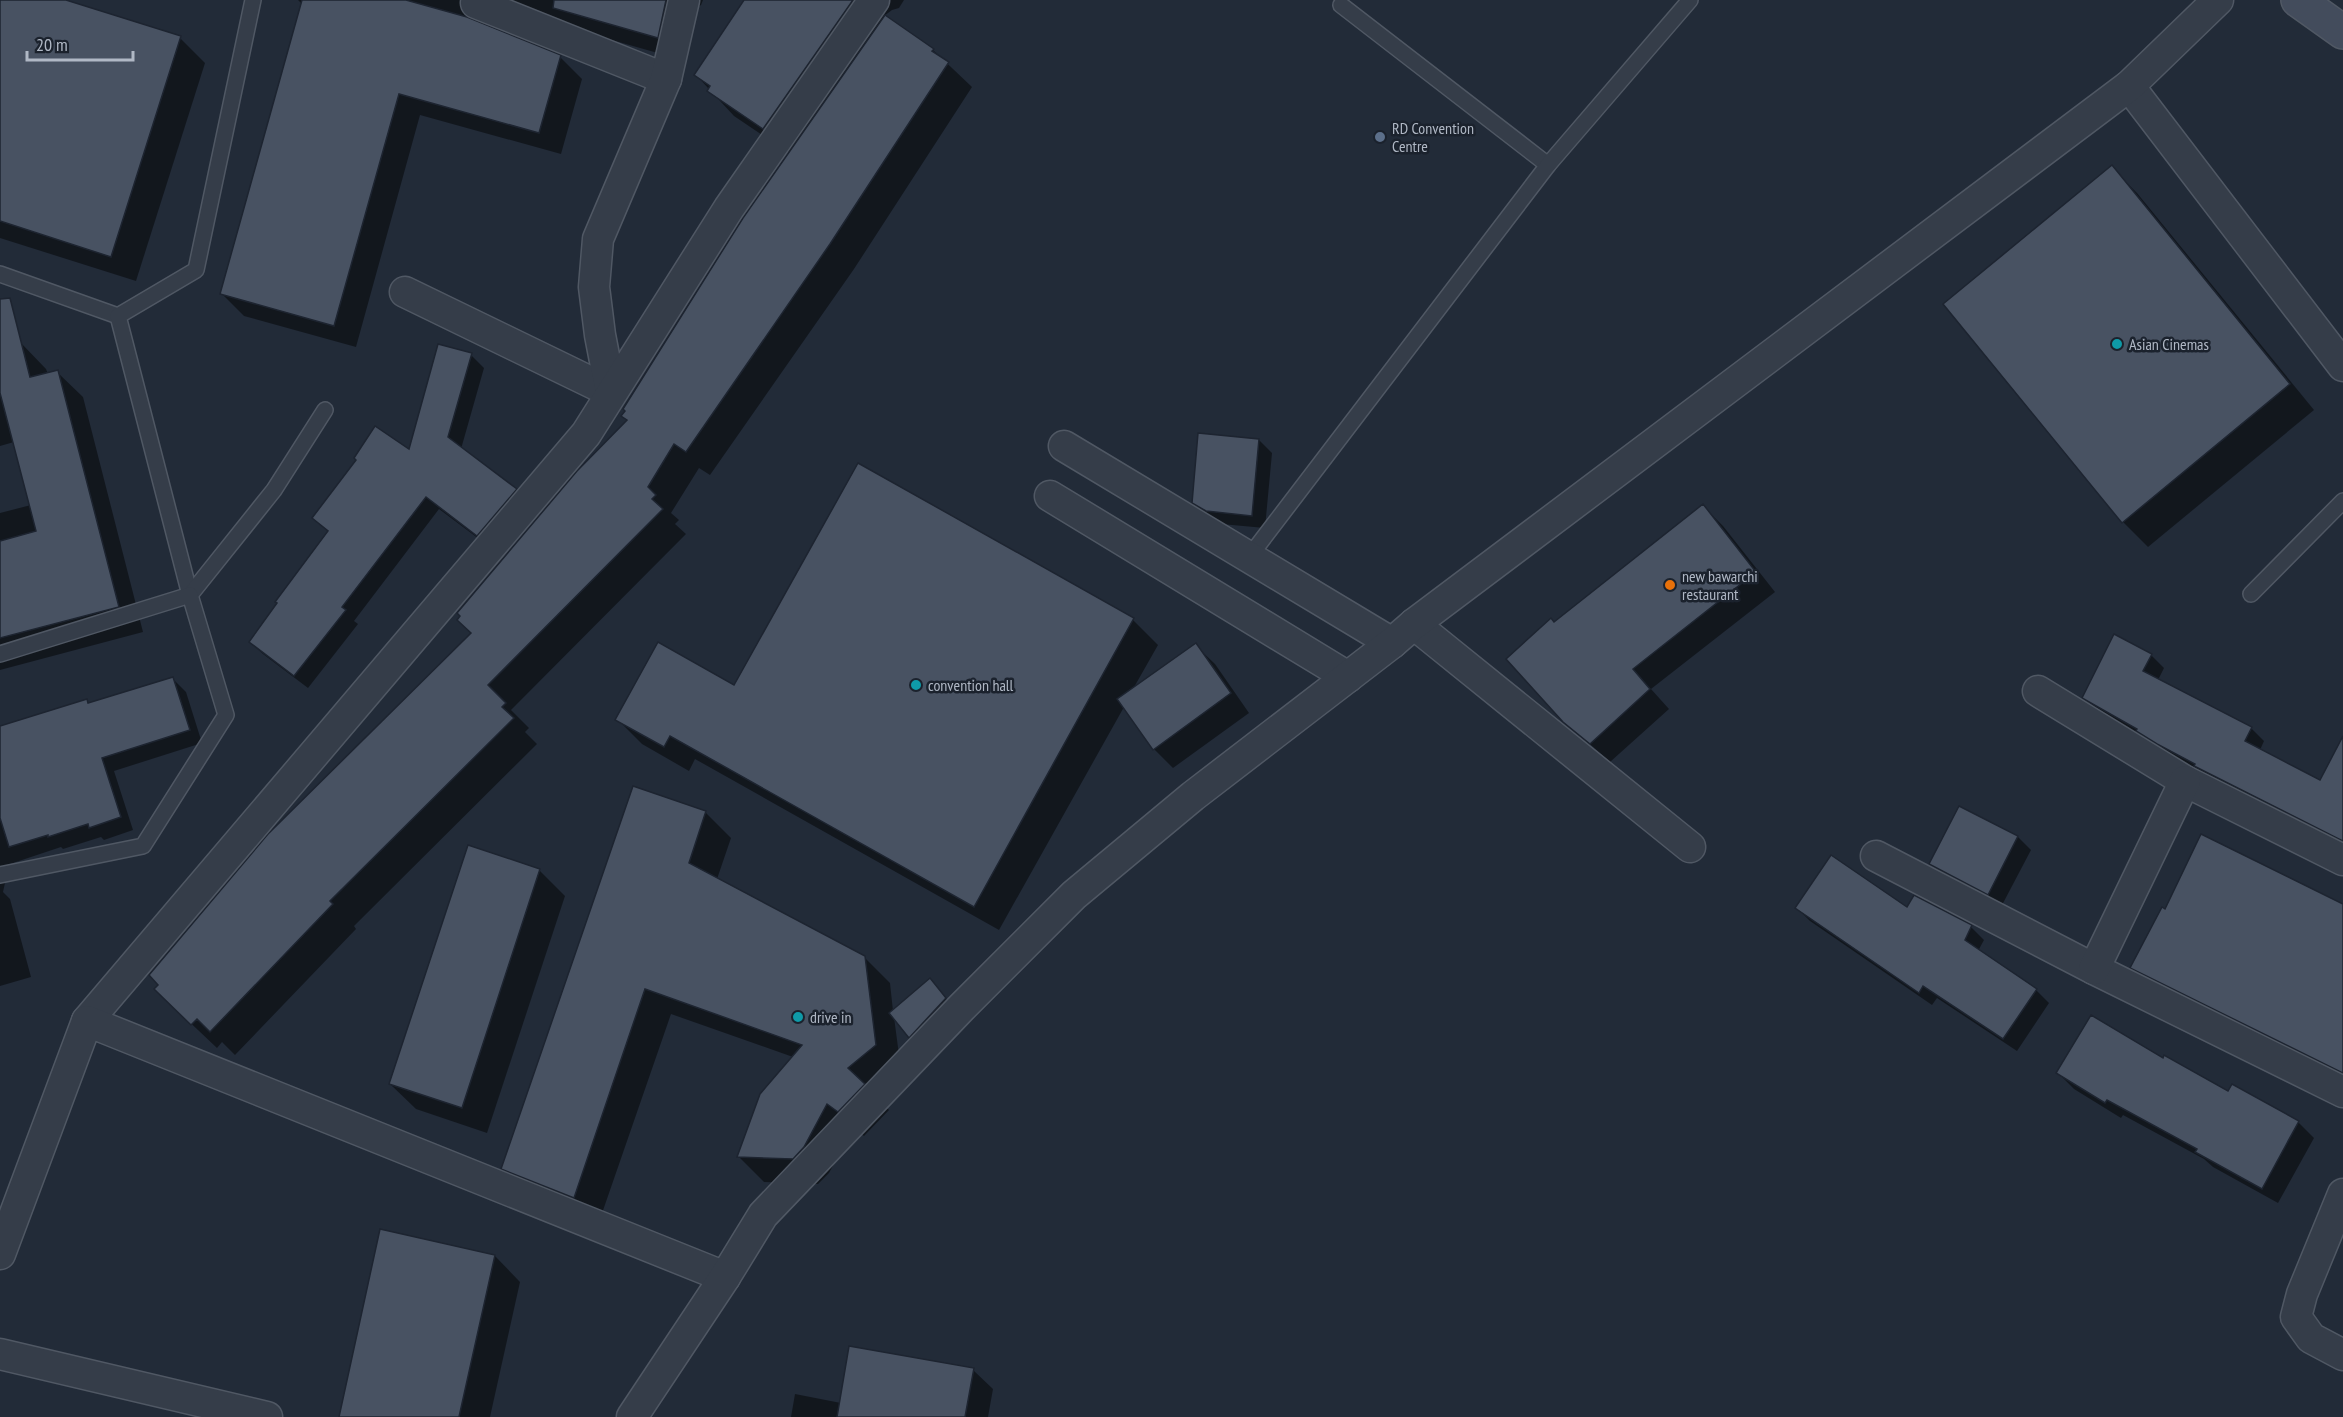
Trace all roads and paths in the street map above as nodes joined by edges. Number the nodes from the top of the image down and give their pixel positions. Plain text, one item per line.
1 (253, 0) edge
2 (684, 0) edge
3 (874, 0) edge
4 (1690, 0) edge
5 (2218, 0) edge
6 (2298, 0) edge
7 (476, 3) dead end
8 (1341, 5) dead end
9 (2343, 32) edge
10 (666, 79) junction
11 (2129, 86) junction
12 (1548, 165) junction
13 (0, 274) edge
14 (405, 292) dead end
15 (118, 316) junction
16 (2343, 366) edge
17 (611, 392) junction
18 (325, 410) dead end
19 (1064, 446) dead end
20 (1050, 496) dead end
21 (2343, 501) edge
22 (1249, 557) junction
23 (2251, 594) dead end
24 (190, 595) junction
25 (1403, 634) junction
26 (0, 654) edge
27 (1348, 677) junction
28 (2038, 691) dead end
29 (2185, 781) junction
30 (1690, 847) dead end
31 (1876, 856) dead end
32 (2343, 860) edge
33 (0, 875) edge
34 (2094, 969) junction
35 (87, 1021) junction
36 (2343, 1092) edge
37 (2343, 1194) edge
38 (0, 1254) edge
39 (725, 1277) junction
40 (0, 1354) edge
41 (2343, 1355) edge
42 (267, 1417) edge
43 (632, 1417) edge

1 - 15 lane
2 - 10 street
3 - 17 street
4 - 12 lane
5 - 11 street
6 - 9 main road
7 - 10 street
8 - 12 lane
10 - 17 street
11 - 16 street
11 - 25 street
12 - 22 lane
13 - 15 lane
14 - 17 street
15 - 24 lane
17 - 35 street
18 - 24 lane
19 - 22 street
20 - 27 street
21 - 23 lane
22 - 25 street
24 - 26 lane
24 - 33 lane
25 - 27 street
25 - 30 street
27 - 39 street
28 - 29 street
29 - 32 street
29 - 34 street
31 - 34 street
34 - 36 street
35 - 38 street
35 - 39 street
37 - 41 street
39 - 43 street
40 - 42 street

